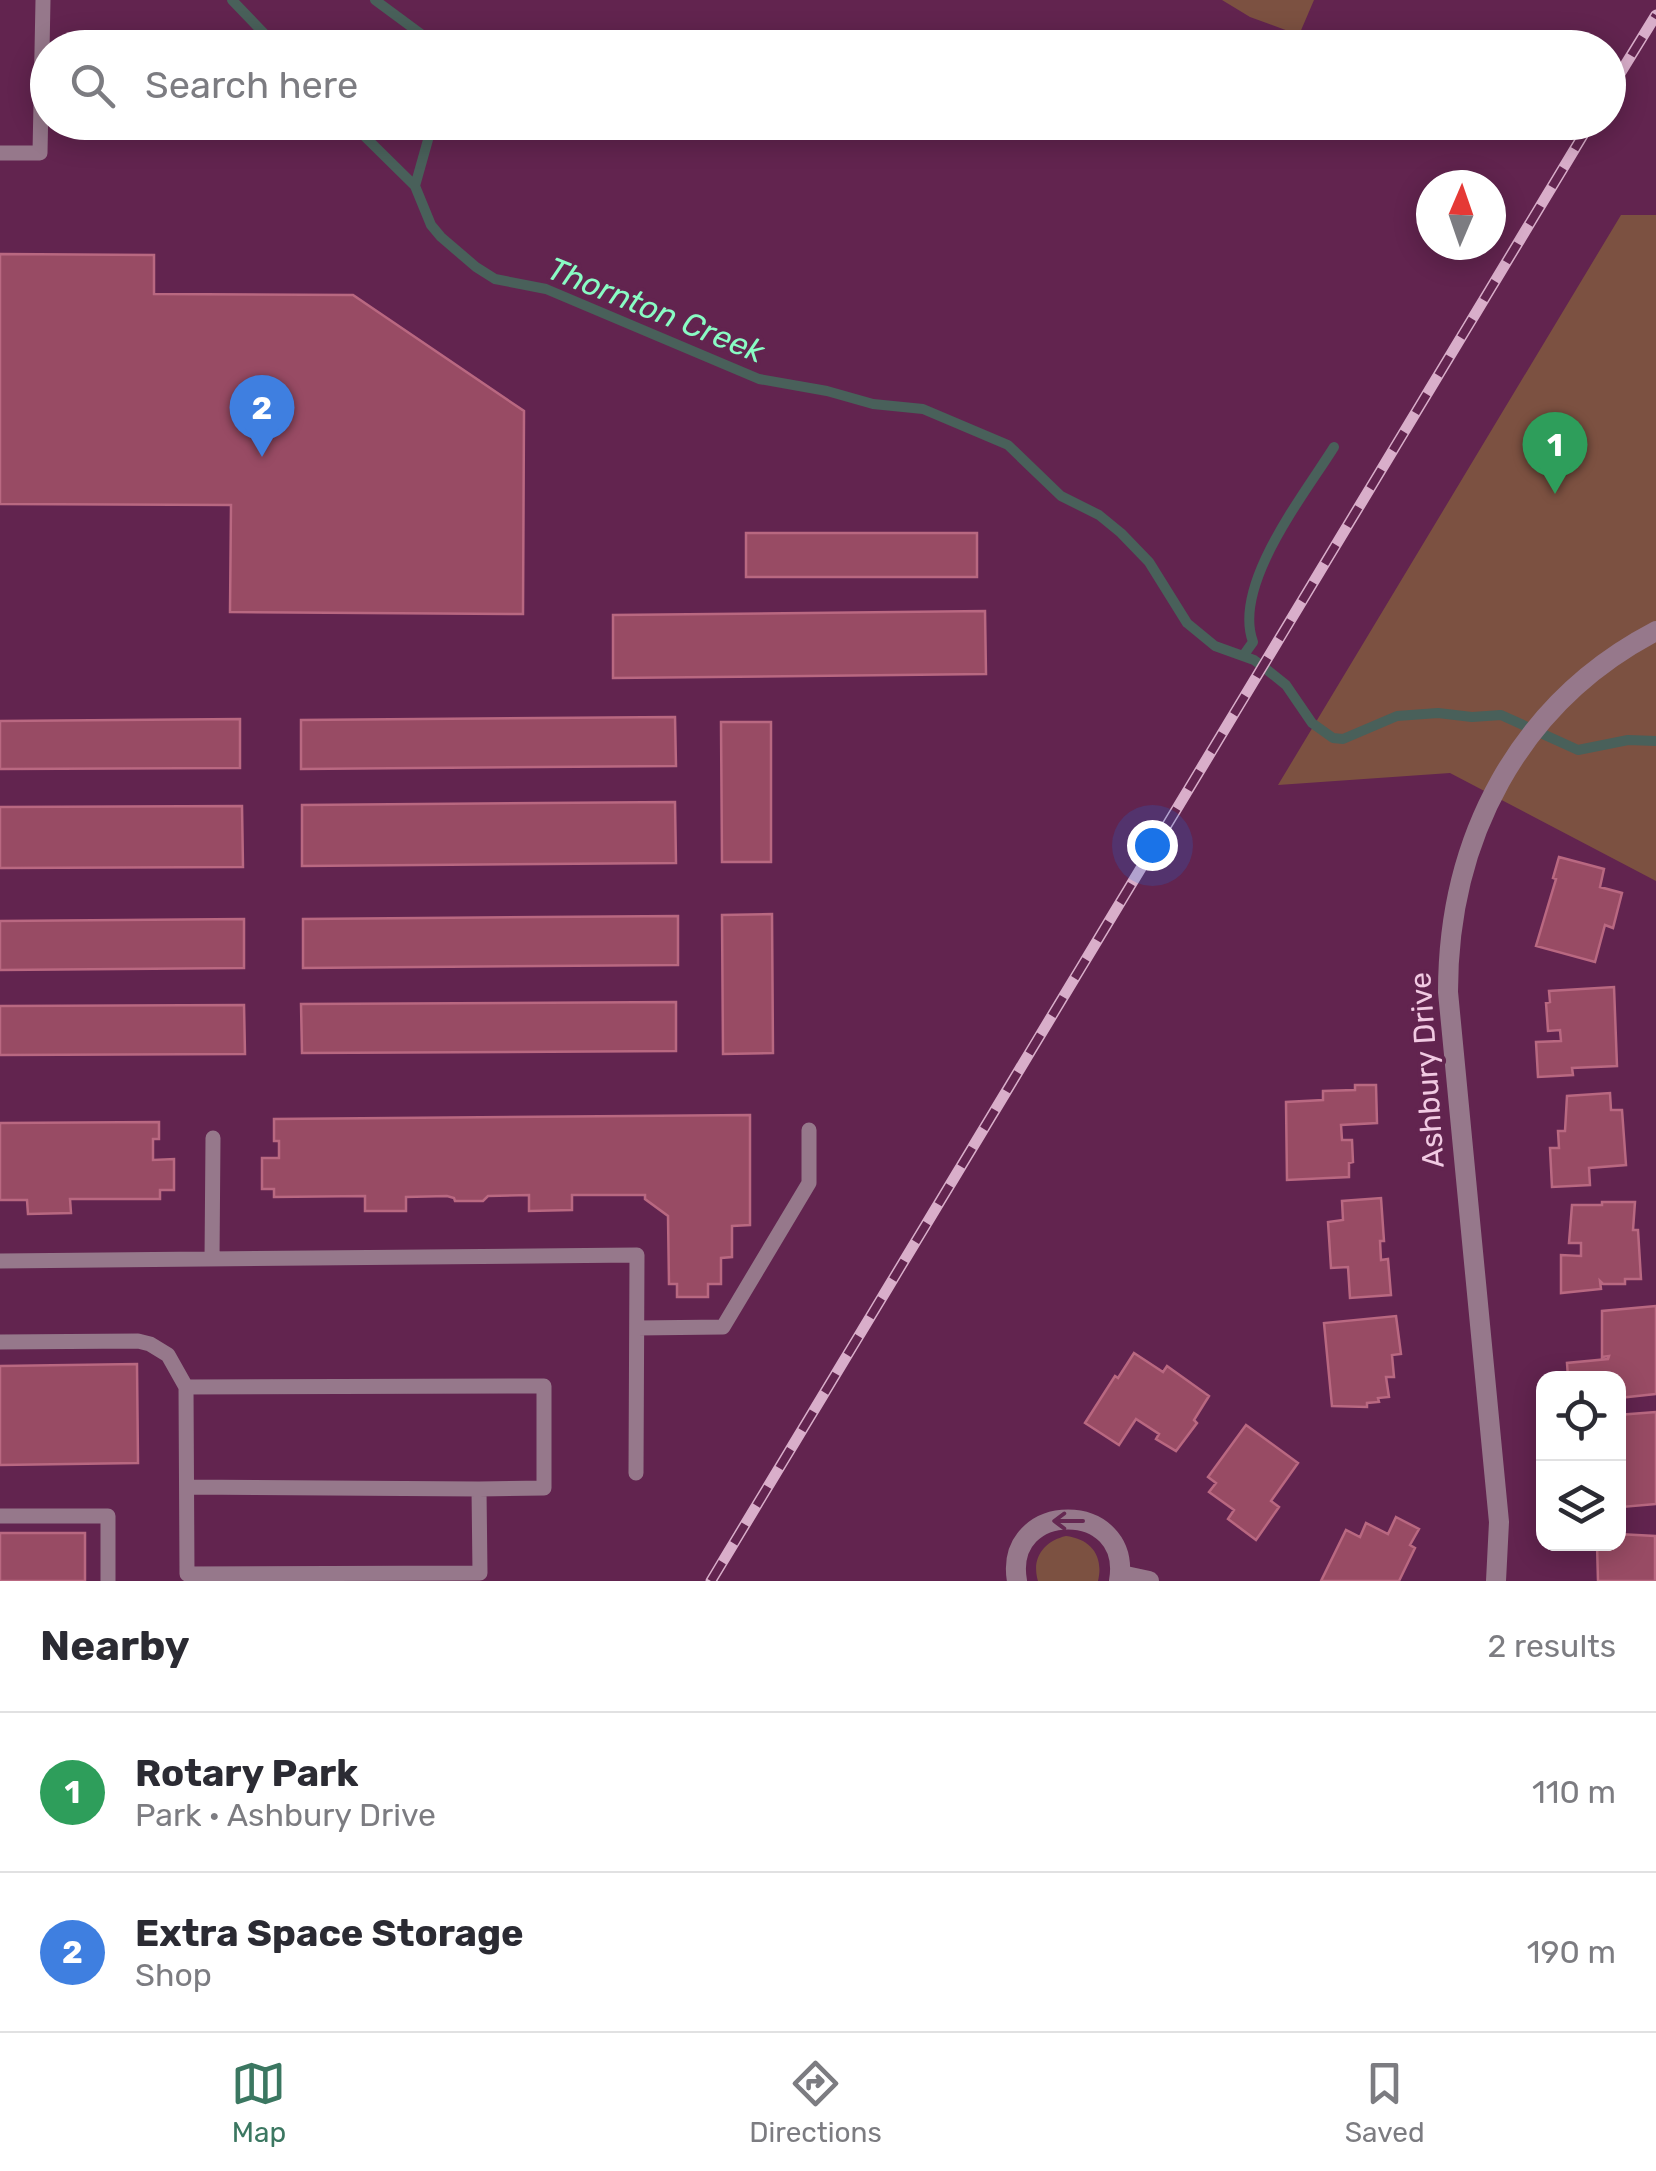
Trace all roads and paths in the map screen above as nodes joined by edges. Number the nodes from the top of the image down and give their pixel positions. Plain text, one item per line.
1 (43, 0) edge
2 (42, 30) edge
3 (40, 140) edge
4 (0, 153) edge
5 (1656, 631) edge
6 (809, 1130) dead end
7 (213, 1138) dead end
8 (212, 1259) junction
9 (0, 1261) edge
10 (637, 1328) junction
11 (0, 1342) edge
12 (186, 1387) junction
13 (636, 1473) dead end
14 (187, 1487) junction
15 (480, 1488) junction
16 (0, 1516) edge
17 (1120, 1578) edge
18 (108, 1581) edge
19 (1017, 1581) edge
20 (1150, 1581) edge
21 (1496, 1581) edge

1 - 2 lane
3 - 4 lane
5 - 21 street, Ashbury Drive
6 - 10 lane
7 - 8 lane
8 - 9 lane
8 - 10 lane
10 - 13 lane
11 - 12 lane
12 - 14 lane
12 - 15 lane
14 - 15 lane
14 - 15 lane
16 - 18 lane
17 -> 19 street
17 - 20 street

